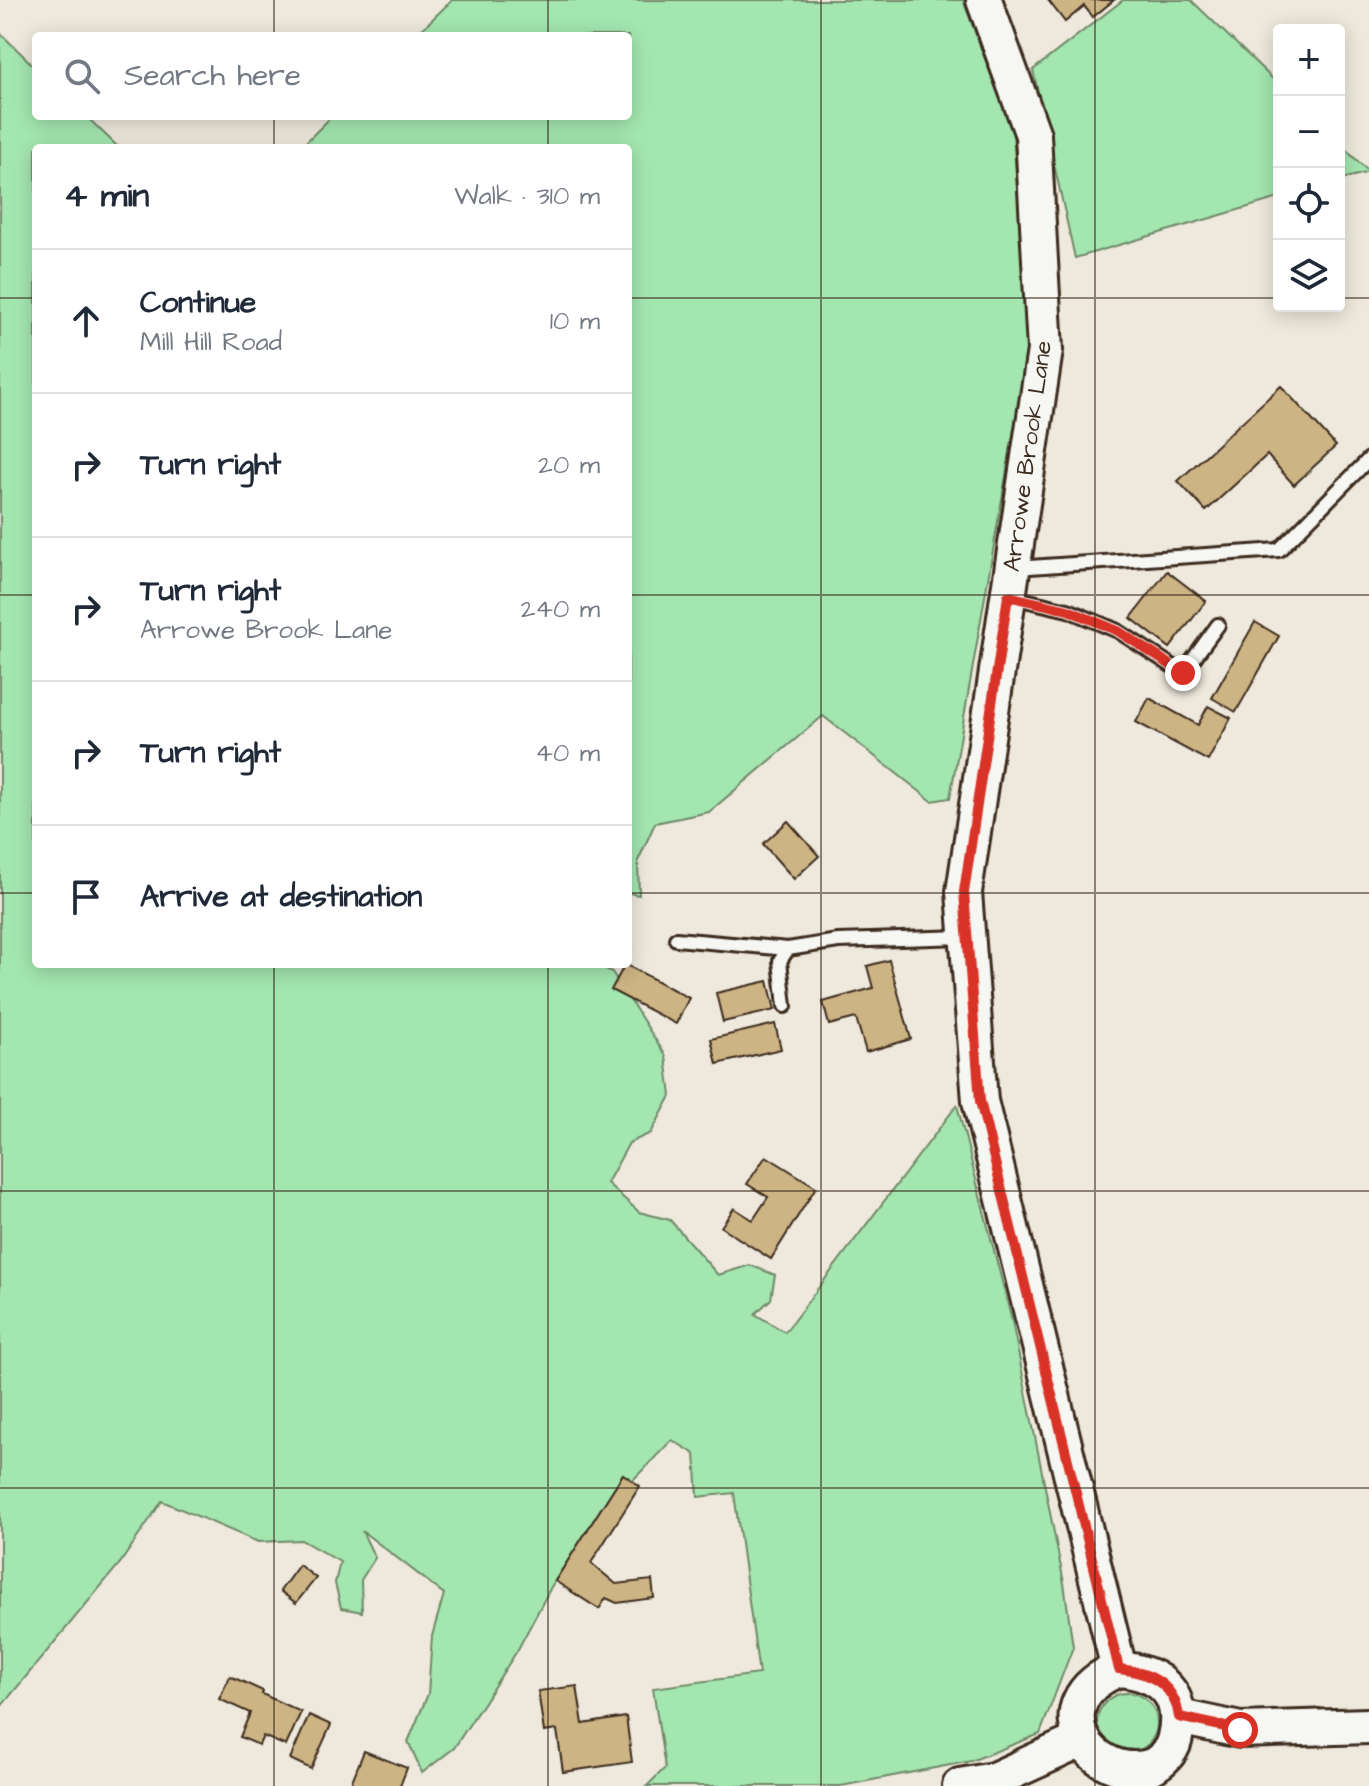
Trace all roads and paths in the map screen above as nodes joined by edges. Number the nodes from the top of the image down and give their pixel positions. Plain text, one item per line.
1 (984, 0) edge
2 (1369, 459) edge
3 (1010, 582) junction
4 (1218, 625) dead end
5 (967, 937) junction
6 (676, 939) dead end
7 (788, 949) junction
8 (785, 1006) dead end
9 (1119, 1669) junction
10 (1179, 1717) junction
11 (1369, 1726) edge
12 (1079, 1741) junction
13 (1142, 1779) edge
14 (960, 1786) edge

1 - 3 street, Arrowe Brook Lane
2 - 3 lane
3 - 4 lane
3 - 5 street, Arrowe Brook Lane
5 - 7 lane
5 - 9 street, Arrowe Brook Lane
6 - 7 lane
7 - 8 lane
9 - 10 street
9 - 12 street
10 - 11 street
10 - 13 street
12 - 13 street
12 - 14 street

